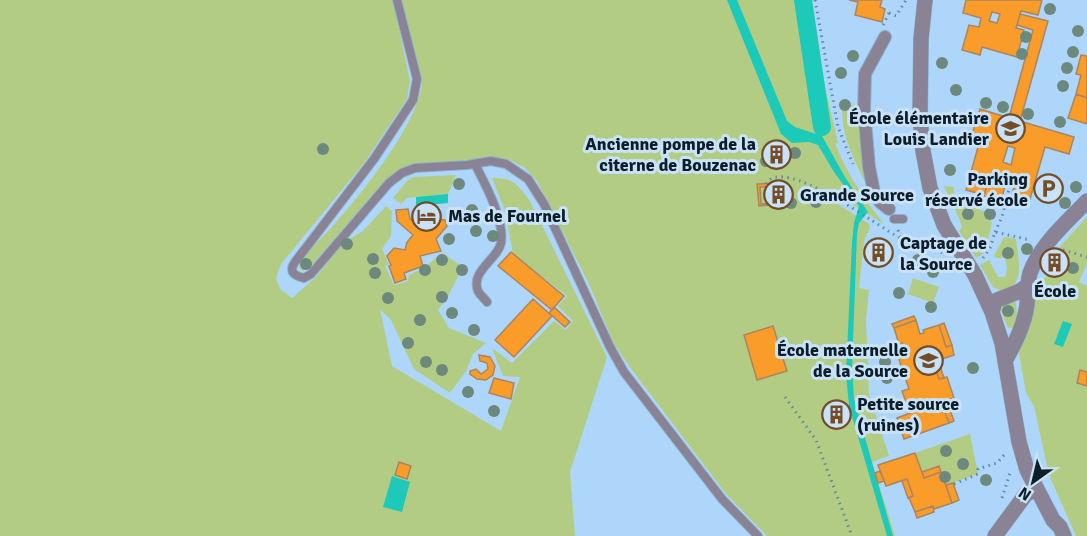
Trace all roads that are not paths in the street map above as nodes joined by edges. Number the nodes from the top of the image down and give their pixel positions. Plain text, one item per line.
1 (397, 0) edge
2 (925, 0) edge
3 (885, 37) dead end
4 (475, 164) junction
5 (1087, 201) edge
6 (896, 215) road end
7 (1028, 285) junction
8 (982, 290) junction
9 (1004, 297) junction
10 (487, 302) dead end
11 (992, 312) junction
12 (1008, 343) junction
13 (1036, 489) junction
14 (758, 536) edge
15 (995, 536) edge
16 (1064, 536) edge

1 - 4 lane
2 - 8 street
3 - 6 street
4 - 10 lane
4 - 14 lane
5 - 7 street
7 - 9 street
7 - 12 street
8 - 9 street
8 - 11 street
9 - 11 street
11 - 12 street
12 - 13 street
13 - 15 street
13 - 16 street

